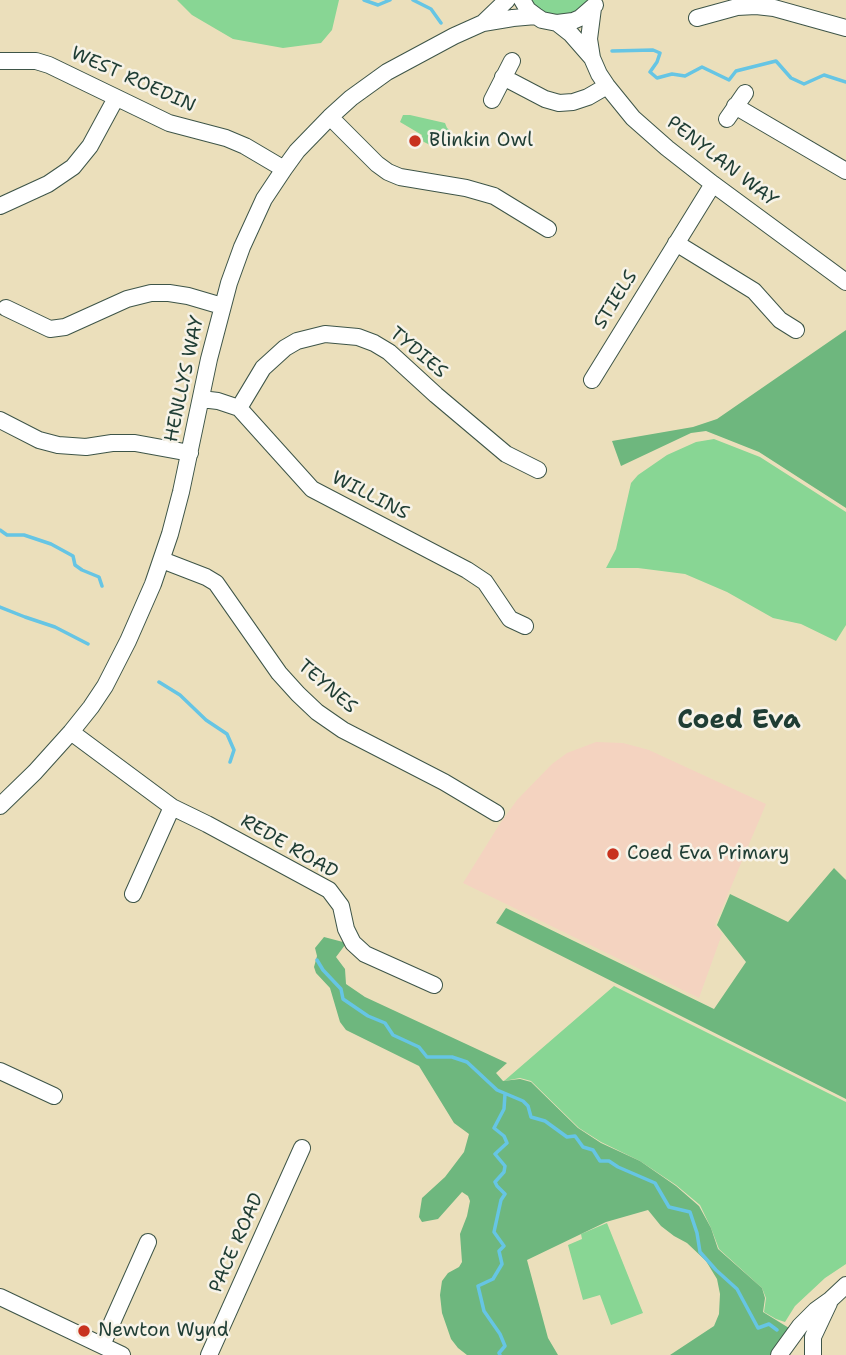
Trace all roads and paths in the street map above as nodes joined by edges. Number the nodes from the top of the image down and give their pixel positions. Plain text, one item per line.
1 (507, 0) edge
2 (522, 0) edge
3 (756, 3) edge
4 (595, 4) edge
5 (706, 10) edge
6 (536, 16) junction
7 (483, 23) junction
8 (557, 23) junction
9 (846, 28) edge
10 (592, 58) junction
11 (0, 61) edge
12 (512, 61) dead end
13 (503, 78) junction
14 (607, 86) junction
15 (116, 98) junction
16 (492, 100) dead end
17 (736, 106) dead end
18 (330, 117) junction
19 (284, 169) junction
20 (846, 171) edge
21 (713, 184) junction
22 (0, 206) edge
23 (548, 229) dead end
24 (676, 243) junction
25 (846, 281) edge
26 (222, 306) junction
27 (6, 308) dead end
28 (796, 330) dead end
29 (592, 380) dead end
30 (201, 399) junction
31 (239, 408) junction
32 (0, 420) edge
33 (190, 453) junction
34 (538, 470) dead end
35 (162, 560) junction
36 (524, 626) dead end
37 (71, 732) junction
38 (0, 806) edge
39 (172, 807) junction
40 (496, 813) dead end
41 (133, 894) dead end
42 (434, 985) dead end
43 (0, 1071) edge
44 (54, 1096) dead end
45 (302, 1147) dead end
46 (148, 1242) dead end
47 (846, 1285) edge
48 (0, 1297) edge
49 (830, 1300) junction
50 (102, 1345) junction
51 (122, 1355) edge
52 (209, 1355) edge
53 (779, 1355) edge
54 (813, 1355) edge

1 - 7 street
2 - 6 street
3 - 5 street
3 - 9 street
4 - 8 street
4 - 10 street, PENYLAN WAY
6 - 7 street
6 - 8 street
7 - 18 street, HENLLYS WAY
8 - 10 street, PENYLAN WAY
10 - 14 street, PENYLAN WAY
11 - 15 street, WEST ROEDIN
12 - 13 street
13 - 14 street
13 - 16 street
14 - 21 street, PENYLAN WAY
15 - 19 street, WEST ROEDIN
15 - 22 street
17 - 20 street
18 - 19 street, HENLLYS WAY
18 - 23 street
19 - 26 street, HENLLYS WAY
21 - 24 street, STIELS
21 - 25 street, PENYLAN WAY
24 - 28 street
24 - 29 street, STIELS
26 - 27 street
26 - 30 street, HENLLYS WAY
30 - 31 street
30 - 33 street, HENLLYS WAY
31 - 34 street, TYDIES
31 - 36 street, WILLINS
32 - 33 street
33 - 35 street, HENLLYS WAY
35 - 37 street, HENLLYS WAY
35 - 40 street, TEYNES
37 - 38 street, HENLLYS WAY
37 - 39 street, REDE ROAD
39 - 41 street
39 - 42 street, REDE ROAD
43 - 44 street
45 - 52 street, PACE ROAD
46 - 50 street
47 - 49 street
48 - 50 street
49 - 53 street
49 - 54 street
50 - 51 street

